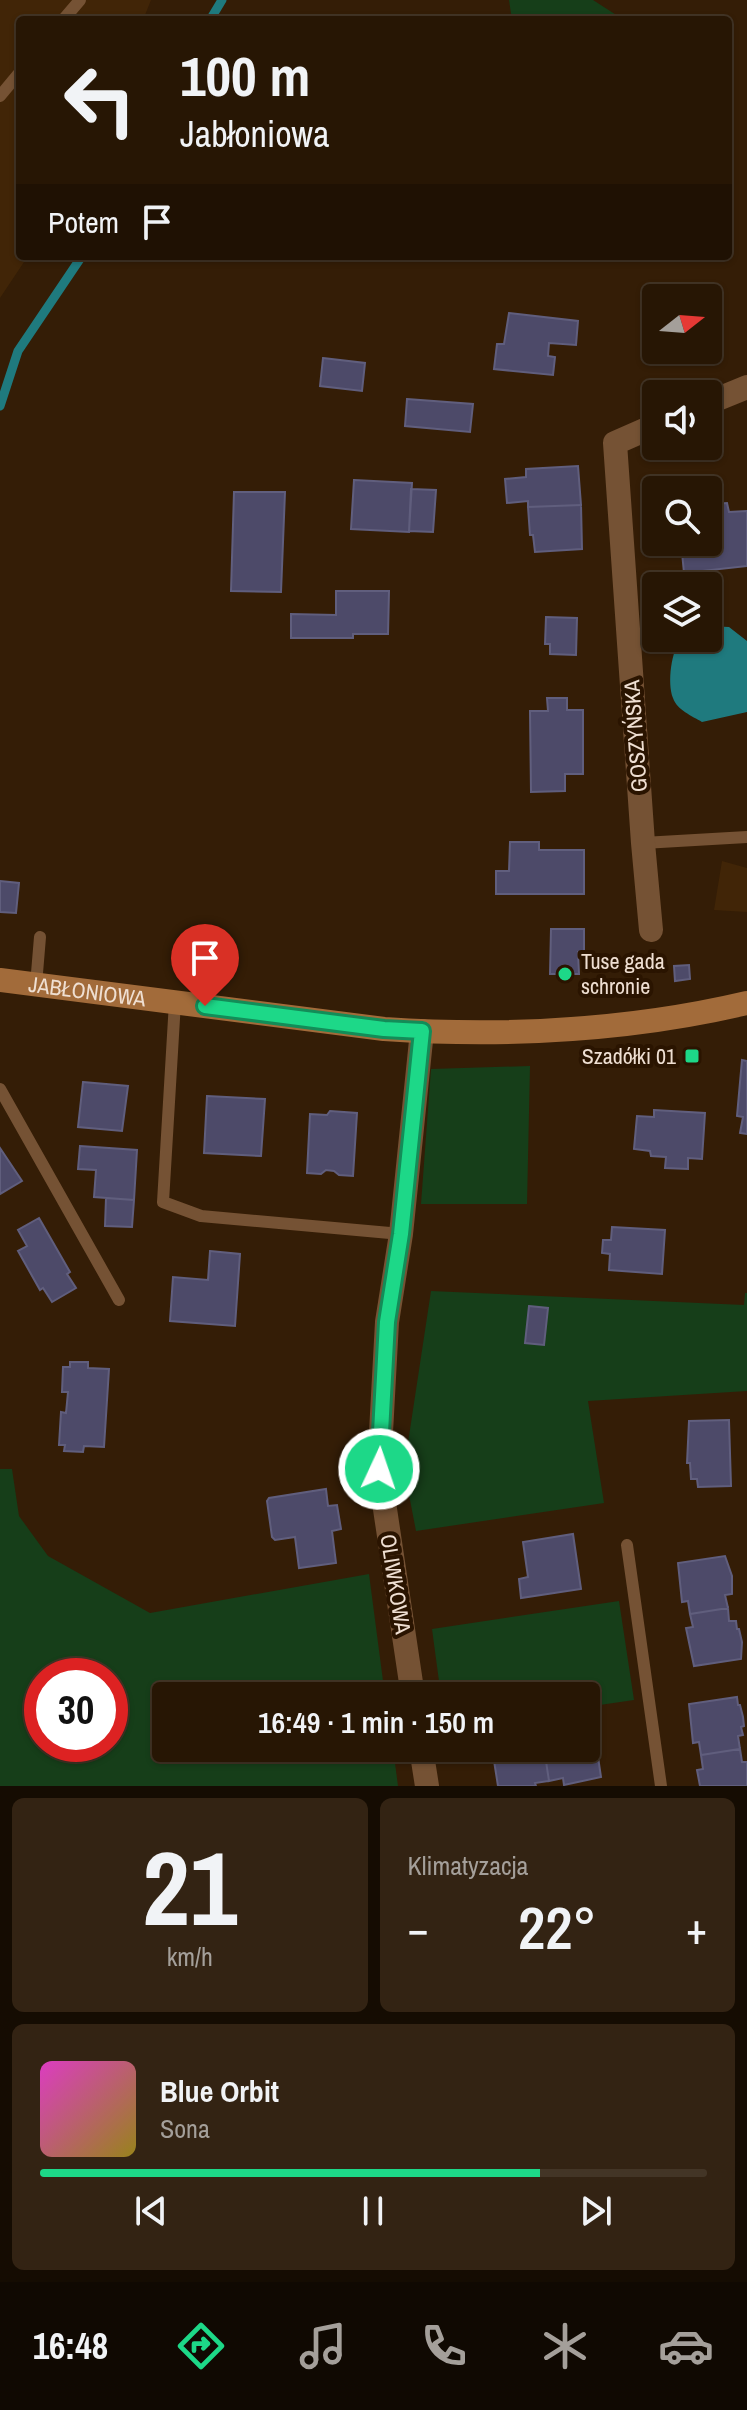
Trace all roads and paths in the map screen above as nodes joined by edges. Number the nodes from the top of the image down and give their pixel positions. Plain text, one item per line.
1 (80, 0) edge
2 (66, 16) edge
3 (16, 77) edge
4 (0, 96) edge
5 (747, 387) edge
6 (722, 397) edge
7 (642, 431) edge
8 (747, 837) edge
9 (643, 843) junction
10 (651, 930) dead end
11 (40, 937) dead end
12 (0, 980) edge
13 (36, 985) junction
14 (175, 1002) junction
15 (747, 1003) edge
16 (422, 1031) junction
17 (0, 1089) edge
18 (401, 1234) junction
19 (119, 1300) dead end
20 (627, 1545) dead end
21 (411, 1682) edge
22 (423, 1762) edge
23 (427, 1786) edge
24 (661, 1786) edge

1 - 2 lane
3 - 4 lane
5 - 6 street
7 - 9 street, GOSZYŃSKA
8 - 9 lane
9 - 10 street, GOSZYŃSKA
11 - 13 lane
12 - 13 main road, JABŁONIOWA
13 - 14 main road, JABŁONIOWA
14 - 16 main road, JABŁONIOWA
14 - 18 lane
15 - 16 main road, JABŁONIOWA
16 - 18 street, OLIWKOWA
17 - 19 lane
18 - 21 street, OLIWKOWA
20 - 24 lane
22 - 23 street

